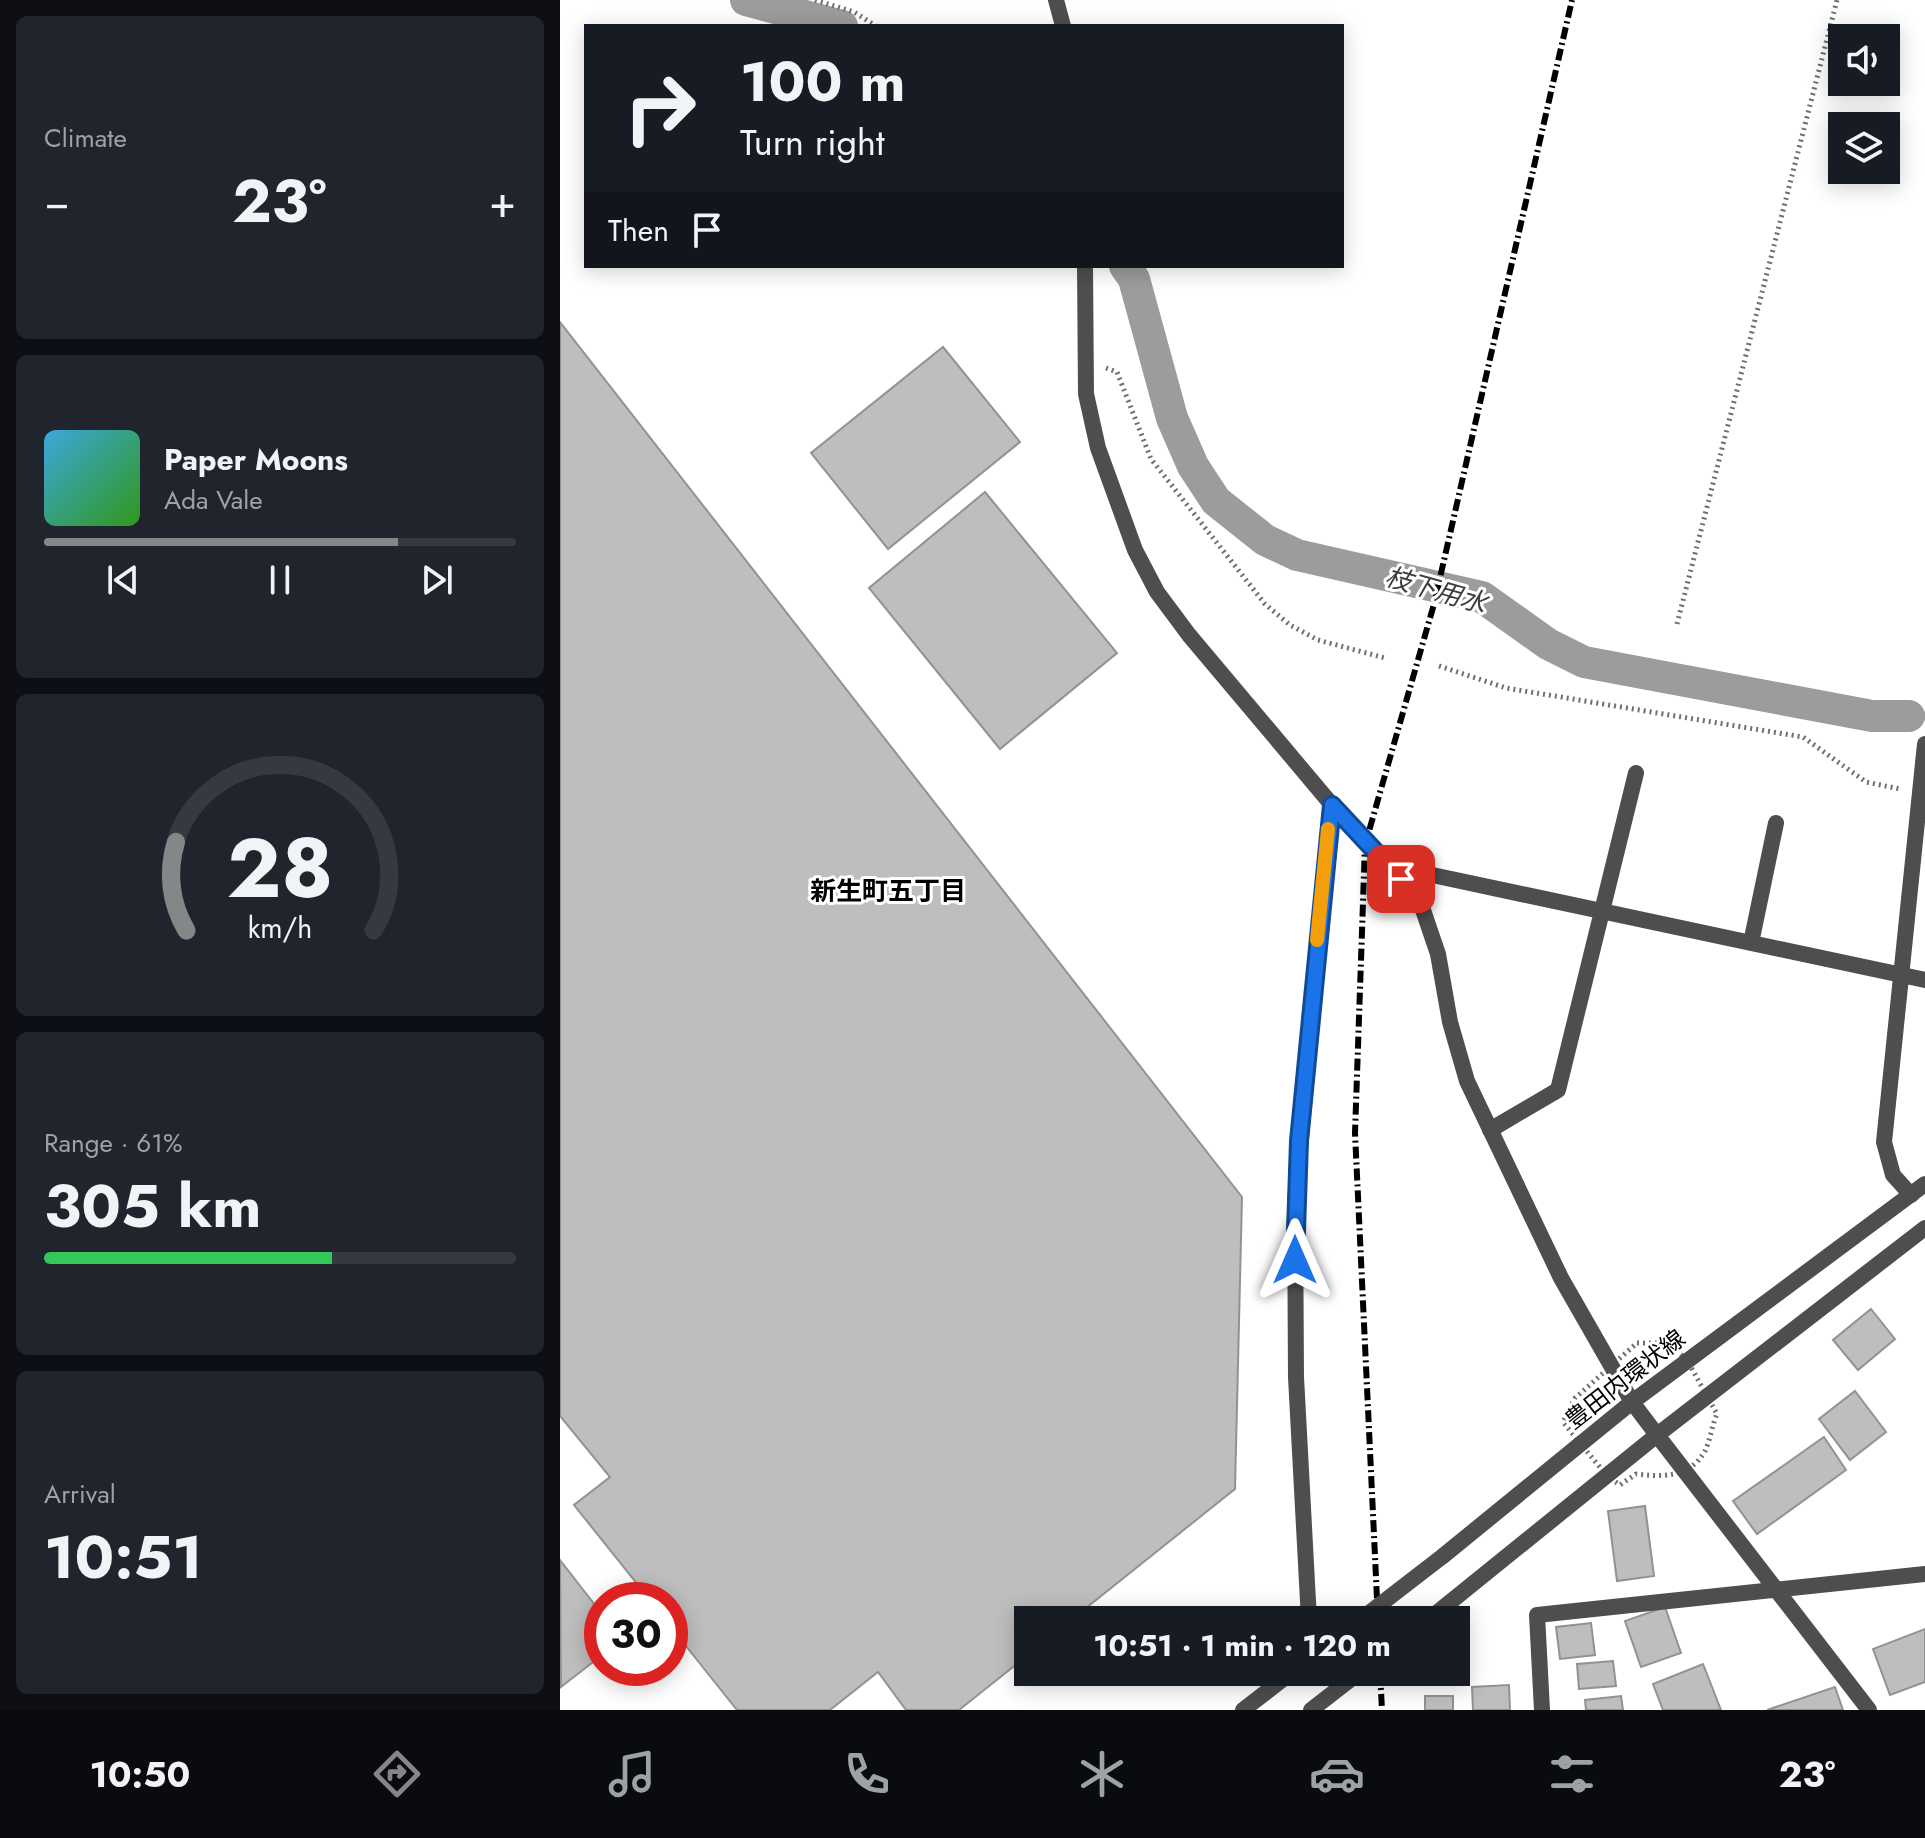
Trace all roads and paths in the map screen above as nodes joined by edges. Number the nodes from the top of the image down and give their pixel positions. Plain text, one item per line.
1 (815, 0) edge
2 (1056, 0) edge
3 (1837, 0) edge
4 (873, 24) edge
5 (1062, 24) edge
6 (1085, 268) edge
7 (1105, 368) dead end
8 (1677, 624) dead end
9 (1385, 658) dead end
10 (1439, 666) dead end
11 (1925, 744) edge
12 (1636, 773) dead end
13 (1920, 794) junction
14 (1332, 805) junction
15 (1776, 823) dead end
16 (1920, 824) edge
17 (1401, 879) junction
18 (1602, 911) junction
19 (1751, 943) junction
20 (1899, 974) junction
21 (1925, 980) edge
22 (1490, 1130) junction
23 (1925, 1184) edge
24 (1911, 1195) junction
25 (1925, 1228) edge
26 (1632, 1402) junction
27 (1657, 1435) junction
28 (1925, 1574) edge
29 (1775, 1588) junction
30 (1308, 1606) edge
31 (1378, 1606) edge
32 (1446, 1606) edge
33 (1274, 1686) edge
34 (1342, 1686) edge
35 (1243, 1710) edge
36 (1311, 1710) edge
37 (1542, 1710) edge
38 (1869, 1710) edge

1 - 4 path
2 - 5 street
3 - 8 path
6 - 14 street
7 - 9 path
10 - 13 path
11 - 13 street
12 - 18 street
13 - 16 street
14 - 17 street
14 - 30 street
15 - 19 street
16 - 20 street
17 - 18 street
17 - 22 street
18 - 19 street
18 - 22 street
19 - 20 street
20 - 21 street
20 - 24 street
22 - 26 street
23 - 24 street, 豊田内環状線
24 - 26 street, 豊田内環状線
25 - 27 street
26 - 27 street
26 - 31 street, 豊田内環状線, bridge
27 - 29 street
27 - 32 street
28 - 29 street
29 - 37 street
29 - 38 street
33 - 35 street
34 - 36 street

